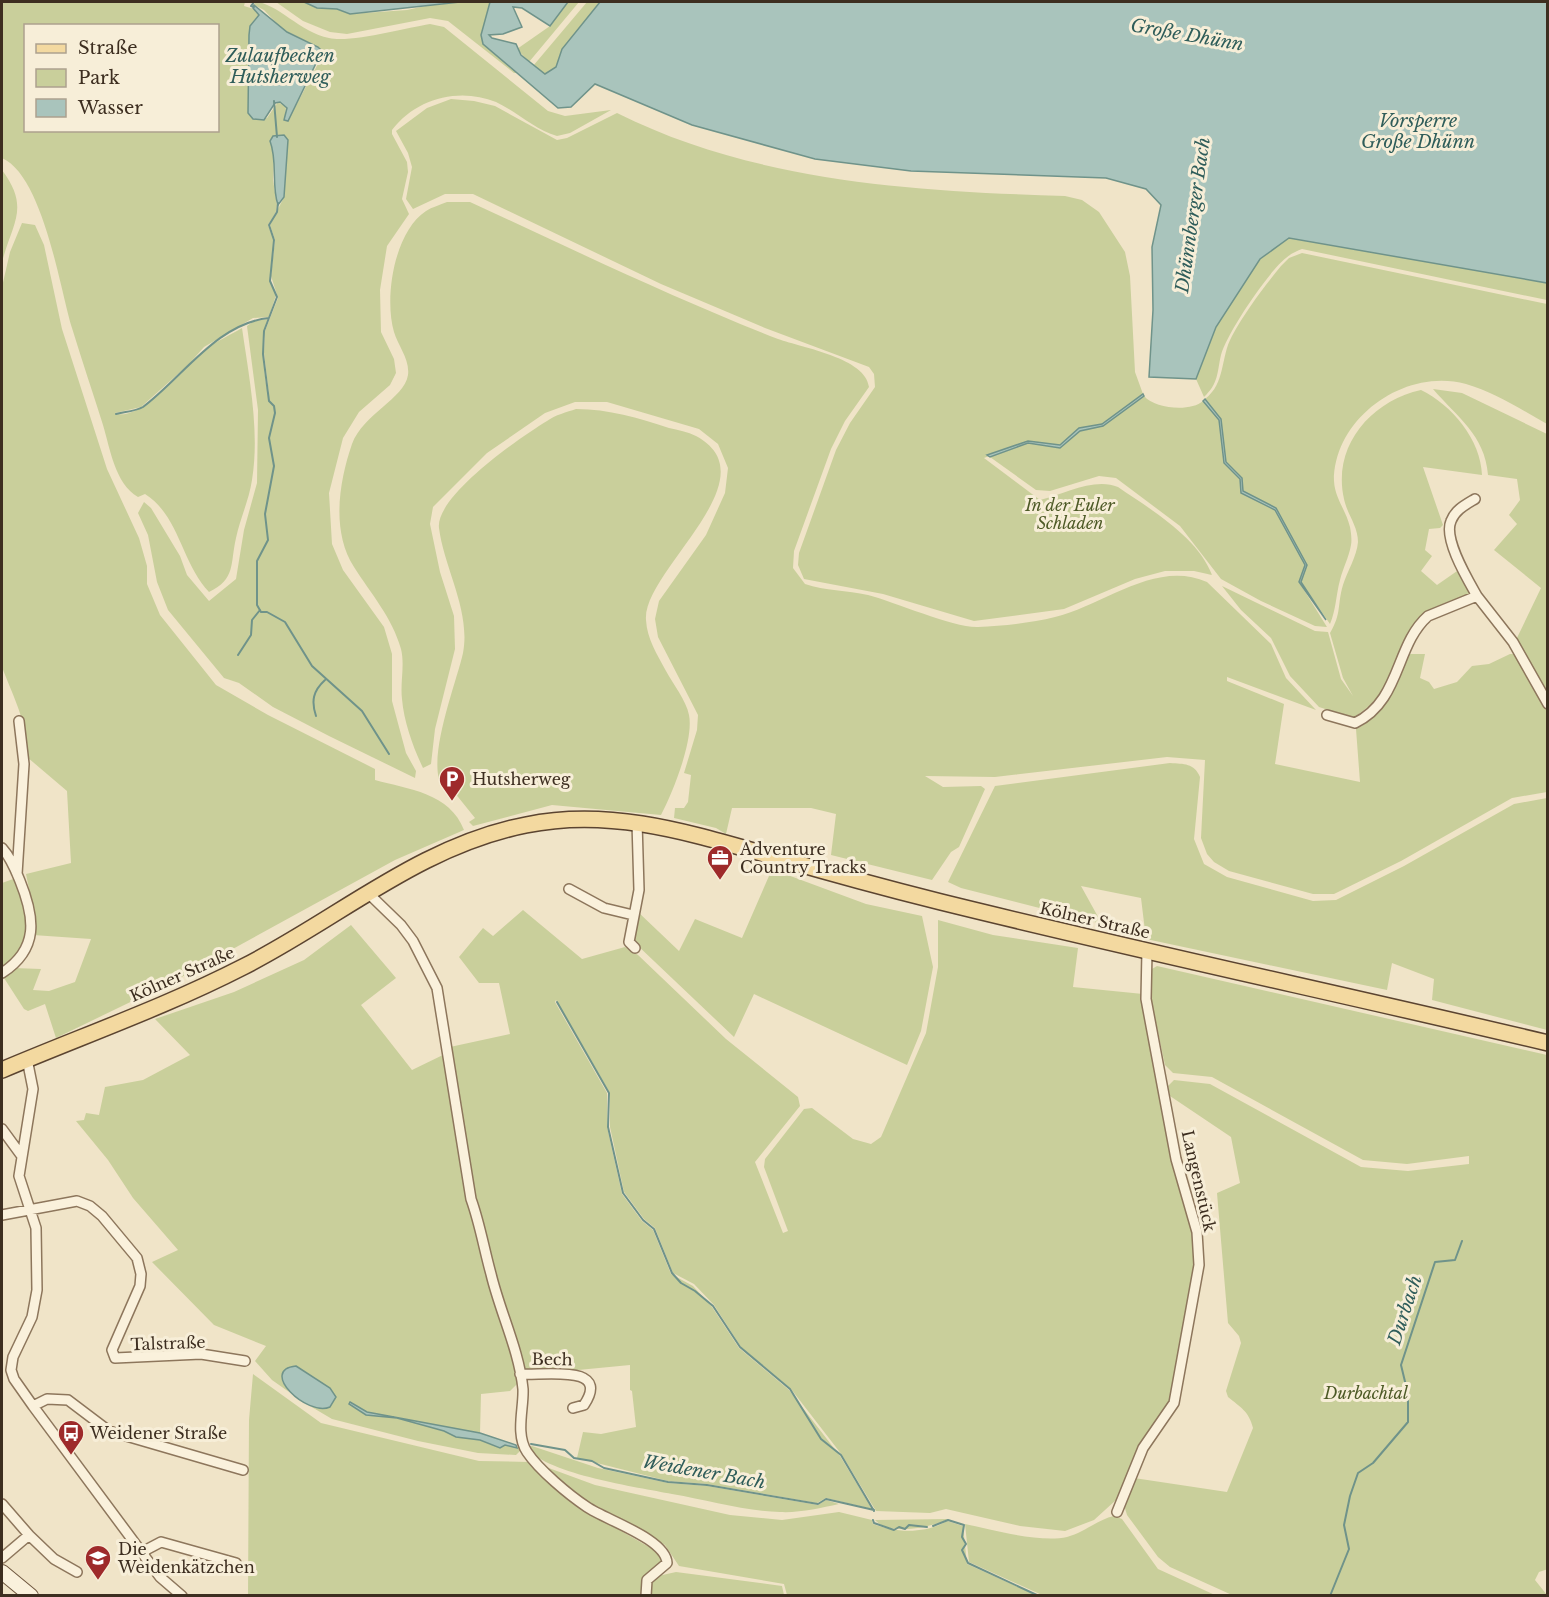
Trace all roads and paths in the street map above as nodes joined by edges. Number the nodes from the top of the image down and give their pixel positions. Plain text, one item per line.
1 (1475, 499) dead end
2 (1477, 596) junction
3 (1548, 704) edge
4 (1327, 715) dead end
5 (20, 721) dead end
6 (637, 822) junction
7 (2, 848) edge
8 (17, 874) junction
9 (569, 889) dead end
10 (368, 893) junction
11 (633, 915) junction
12 (635, 948) dead end
13 (1147, 951) junction
14 (2, 973) edge
15 (1548, 1043) edge
16 (27, 1059) junction
17 (2, 1070) edge
18 (2, 1129) edge
19 (21, 1155) junction
20 (29, 1209) junction
21 (2, 1215) edge
22 (245, 1361) dead end
23 (520, 1374) junction
24 (33, 1406) junction
25 (573, 1408) dead end
26 (243, 1470) dead end
27 (2, 1504) edge
28 (1117, 1512) dead end
29 (29, 1535) junction
30 (142, 1552) junction
31 (2, 1558) edge
32 (236, 1563) dead end
33 (2, 1572) edge
34 (77, 1572) dead end
35 (31, 1596) edge
36 (182, 1596) edge
37 (646, 1596) edge

1 - 2 street
2 - 3 street
2 - 4 street
5 - 8 street
6 - 10 main road, Kölner Straße
6 - 11 street
6 - 13 main road, Kölner Straße
7 - 8 street
8 - 14 street
9 - 11 street
10 - 16 main road, Kölner Straße
10 - 23 street
11 - 12 street
13 - 15 main road, Kölner Straße
13 - 28 street, Langenstück
16 - 17 main road, Kölner Straße
16 - 19 street
18 - 19 street
19 - 20 street
20 - 21 street
20 - 22 street, Talstraße
20 - 24 street
23 - 25 street, Bech
23 - 37 street, Bech
24 - 26 street
24 - 30 street
27 - 29 street
29 - 31 street
29 - 34 street
30 - 32 street
30 - 36 street
33 - 35 main road

